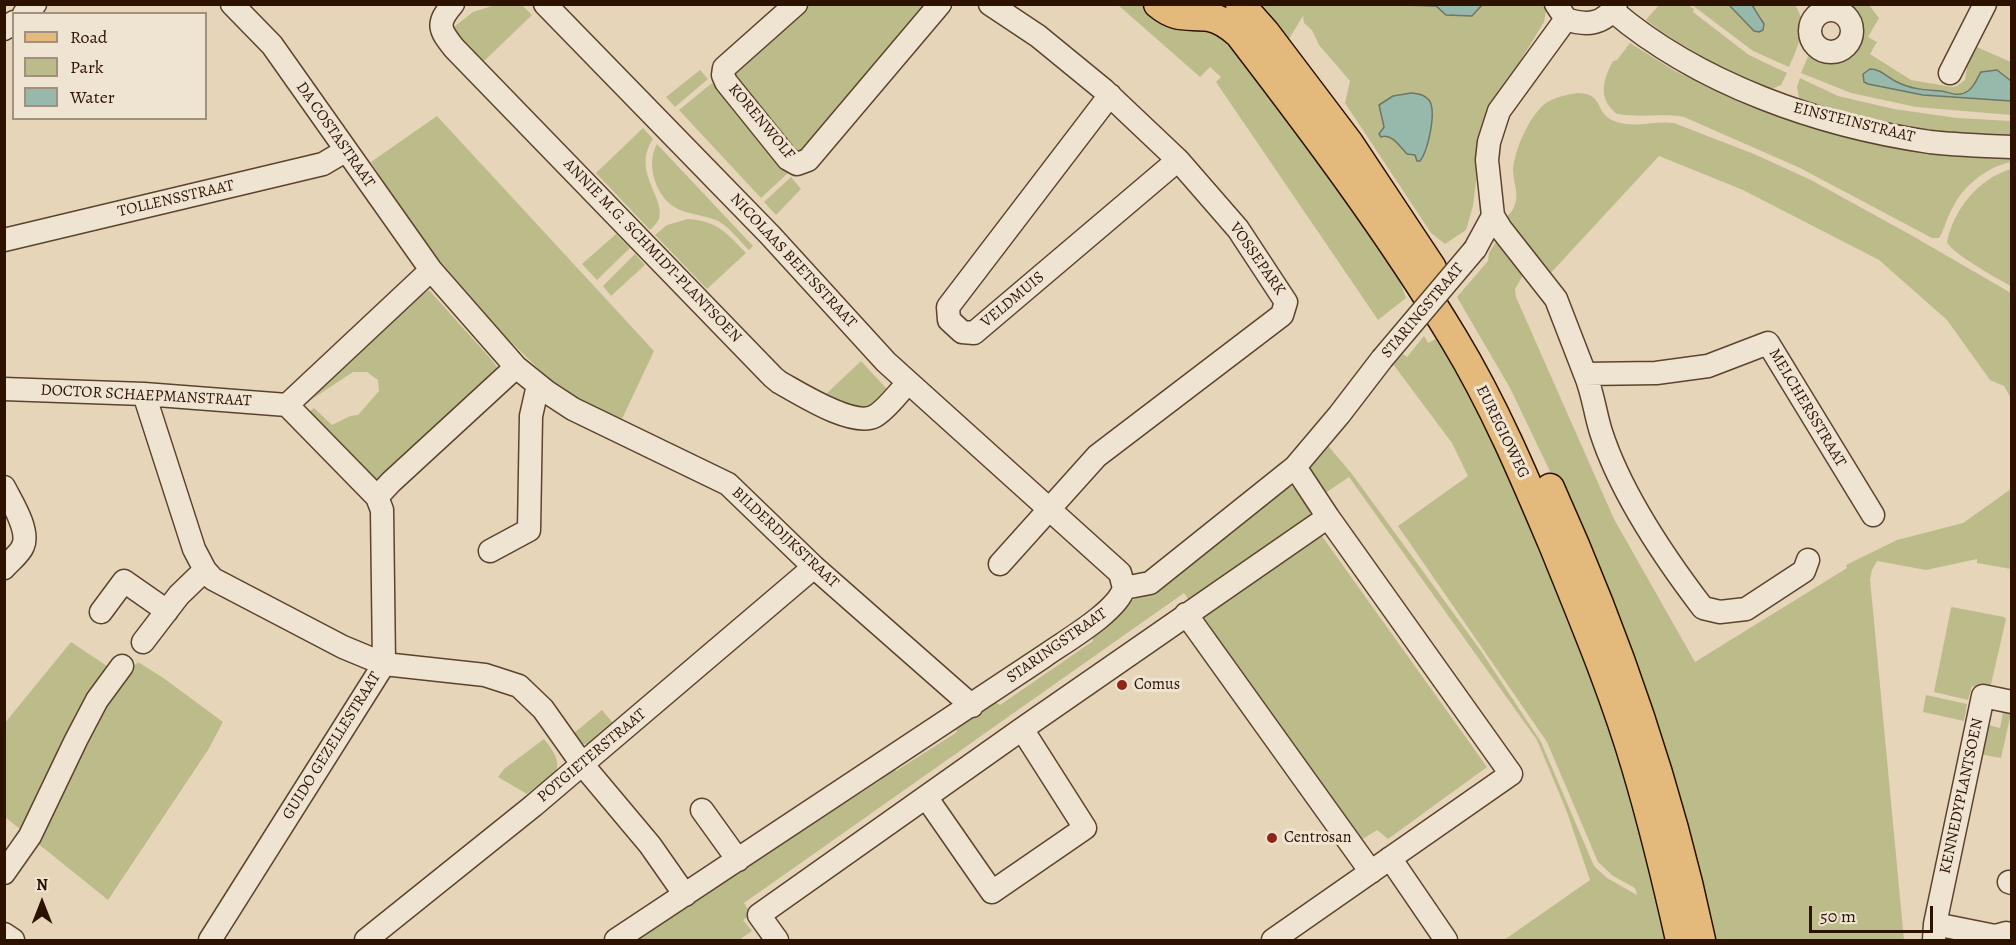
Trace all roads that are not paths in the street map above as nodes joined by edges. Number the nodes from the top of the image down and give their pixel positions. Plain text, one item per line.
1 (232, 4) edge
2 (453, 4) edge
3 (545, 4) edge
4 (796, 4) edge
5 (940, 4) edge
6 (990, 4) edge
7 (1240, 4) edge
8 (1249, 4) edge
9 (1985, 4) edge
10 (1182, 8) edge
11 (1615, 8) edge
12 (1561, 12) edge
13 (1265, 32) junction
14 (1950, 74) dead end
15 (1110, 95) junction
16 (2012, 147) edge
17 (345, 151) junction
18 (1178, 160) junction
19 (1484, 233) junction
20 (4, 240) edge
21 (430, 270) junction
22 (516, 367) junction
23 (1586, 374) junction
24 (909, 383) junction
25 (538, 385) junction
26 (4, 389) edge
27 (144, 394) junction
28 (287, 405) junction
29 (1295, 467) junction
30 (4, 487) edge
31 (377, 497) junction
32 (1048, 510) junction
33 (1873, 514) dead end
34 (1328, 517) junction
35 (490, 551) dead end
36 (1808, 560) dead end
37 (1000, 564) dead end
38 (814, 567) junction
39 (4, 568) edge
40 (205, 570) junction
41 (1124, 588) junction
42 (166, 611) junction
43 (101, 612) dead end
44 (1186, 614) junction
45 (143, 642) dead end
46 (384, 664) junction
47 (122, 666) dead end
48 (2012, 702) edge
49 (972, 706) junction
50 (1022, 729) junction
51 (582, 764) junction
52 (926, 796) junction
53 (702, 810) dead end
54 (1390, 858) junction
55 (738, 860) junction
56 (1371, 872) junction
57 (4, 873) edge
58 (685, 895) junction
59 (1934, 932) edge
60 (4, 934) edge
61 (2012, 934) edge
62 (13, 940) edge
63 (210, 940) edge
64 (366, 940) edge
65 (616, 940) edge
66 (777, 940) edge
67 (1273, 940) edge
68 (1446, 940) edge
69 (1680, 940) edge
70 (1701, 940) edge

1 - 17 street, DA COSTASTRAAT
2 - 24 street, ANNIE M.G. SCHMIDT-PLANTSOEN
3 - 24 street, NICOLAAS BEETSSTRAAT
4 - 5 street, KORENWOLF
6 - 15 street, VOSSEPARK
7 - 13 main road, EUREGIOWEG
8 - 13 main road, EUREGIOWEG
9 - 14 street
10 - 69 main road, EUREGIOWEG
11 - 12 street
11 - 16 street, EINSTEINSTRAAT
12 - 19 street
13 - 70 main road, EUREGIOWEG
15 - 18 street, VOSSEPARK
15 - 18 street, VELDMUIS
17 - 20 street, TOLLENSSTRAAT
17 - 21 street, DA COSTASTRAAT
18 - 32 street, VOSSEPARK
19 - 23 street
19 - 29 street, STARINGSTRAAT, bridge
21 - 22 street, DA COSTASTRAAT
21 - 28 street
22 - 25 street, BILDERDIJKSTRAAT
22 - 31 street
23 - 33 street, MELCHERSSTRAAT
23 - 36 street
24 - 32 street, NICOLAAS BEETSSTRAAT
25 - 35 street
25 - 38 street, BILDERDIJKSTRAAT
26 - 27 street, DOCTOR SCHAEPMANSTRAAT
27 - 28 street, DOCTOR SCHAEPMANSTRAAT
27 - 40 street
28 - 31 street
29 - 34 street
29 - 41 street, STARINGSTRAAT
30 - 39 street
31 - 46 street, GUIDO GEZELLESTRAAT
32 - 37 street
32 - 41 street, NICOLAAS BEETSSTRAAT
34 - 44 street
34 - 54 street
38 - 49 street, BILDERDIJKSTRAAT
38 - 51 street, POTGIETERSTRAAT
40 - 42 street
40 - 46 street
41 - 49 street, STARINGSTRAAT
42 - 43 street
42 - 45 street
44 - 50 street
44 - 56 street
46 - 51 street
46 - 63 street, GUIDO GEZELLESTRAAT
47 - 57 street
48 - 59 street, KENNEDYPLANTSOEN
49 - 55 street, STARINGSTRAAT
50 - 52 street
50 - 52 street
51 - 58 street
51 - 64 street, POTGIETERSTRAAT
52 - 66 street
53 - 55 street
54 - 56 street
54 - 68 street
55 - 58 street, STARINGSTRAAT
56 - 67 street
58 - 65 street, STARINGSTRAAT
59 - 61 street, KENNEDYPLANTSOEN
60 - 62 street

